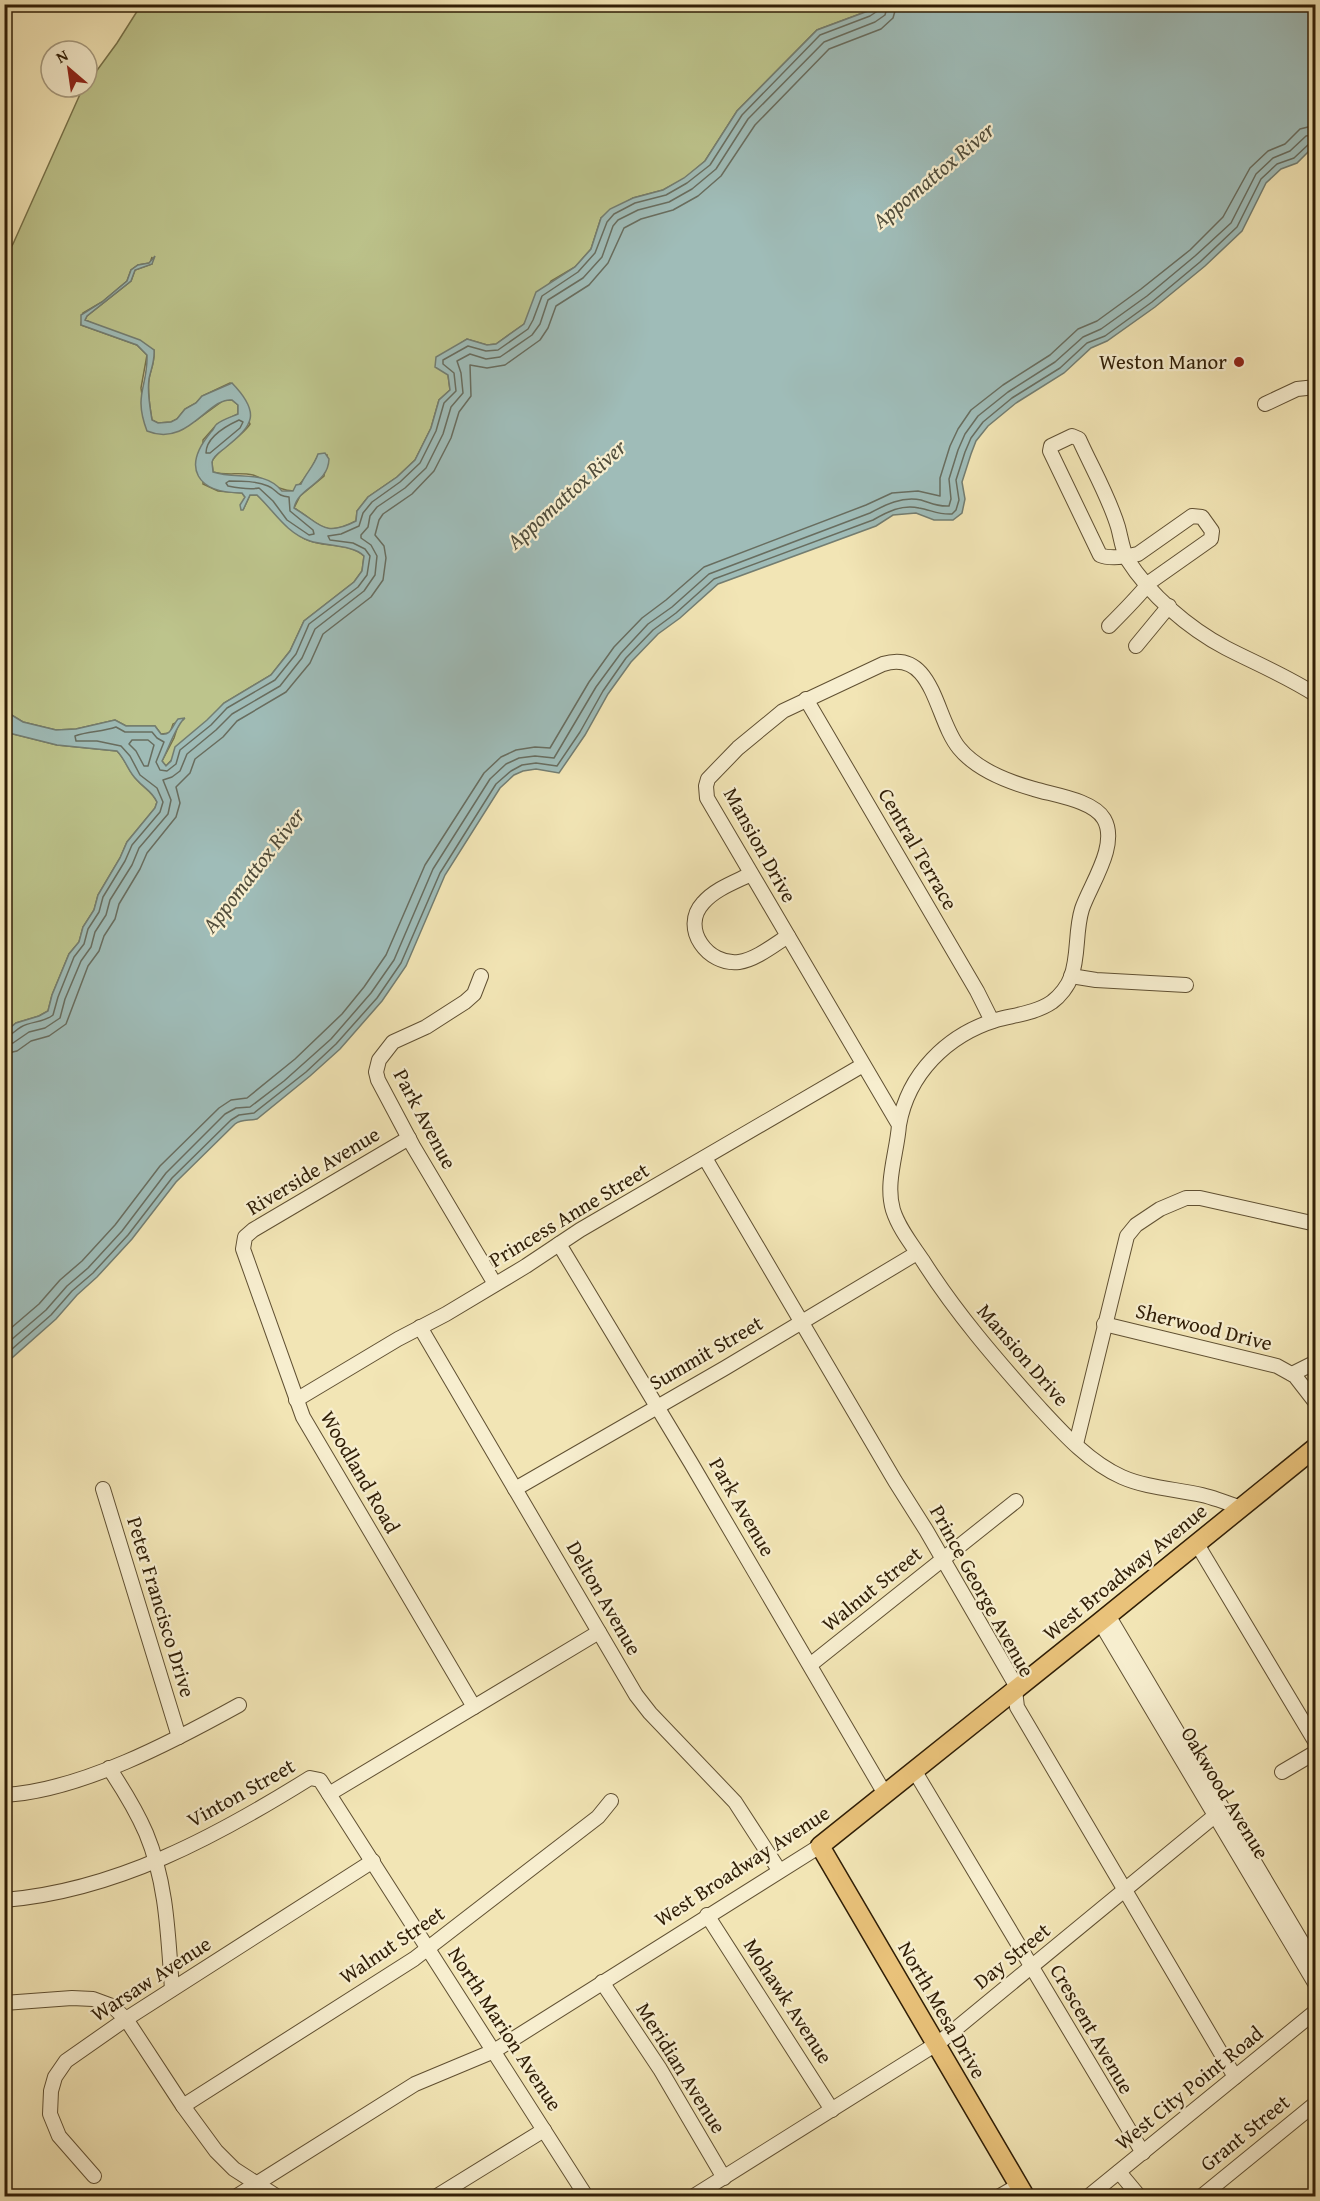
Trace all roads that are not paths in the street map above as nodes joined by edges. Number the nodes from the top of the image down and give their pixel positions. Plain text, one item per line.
1 (1316, 387) edge
2 (1265, 404) dead end
3 (1125, 555) junction
4 (1148, 585) junction
5 (1169, 606) junction
6 (1109, 626) dead end
7 (1136, 646) dead end
8 (1316, 695) edge
9 (806, 699) junction
10 (751, 874) junction
11 (788, 936) junction
12 (481, 976) dead end
13 (1071, 976) junction
14 (1185, 985) dead end
15 (992, 1021) junction
16 (863, 1065) junction
17 (899, 1125) junction
18 (409, 1138) junction
19 (705, 1158) junction
20 (1316, 1224) edge
21 (243, 1243) joint
22 (559, 1244) junction
23 (917, 1252) junction
24 (495, 1284) junction
25 (802, 1322) junction
26 (1104, 1324) junction
27 (420, 1327) junction
28 (1316, 1362) edge
29 (1292, 1374) junction
30 (296, 1400) junction
31 (1316, 1403) edge
32 (657, 1406) junction
33 (1076, 1444) junction
34 (1316, 1447) edge
35 (103, 1489) dead end
36 (515, 1489) junction
37 (1016, 1501) dead end
38 (1241, 1508) junction
39 (1197, 1544) junction
40 (942, 1560) junction
41 (1104, 1619) junction
42 (599, 1632) junction
43 (810, 1665) junction
44 (1015, 1690) junction
45 (239, 1705) dead end
46 (474, 1707) junction
47 (179, 1737) junction
48 (1316, 1743) edge
49 (1316, 1752) edge
50 (109, 1768) junction
51 (914, 1770) junction
52 (1282, 1772) dead end
53 (329, 1794) junction
54 (885, 1794) junction
55 (4, 1795) edge
56 (611, 1801) dead end
57 (1218, 1812) junction
58 (820, 1846) junction
59 (156, 1861) junction
60 (373, 1861) junction
61 (779, 1870) junction
62 (1125, 1890) junction
63 (4, 1900) edge
64 (707, 1915) junction
65 (429, 1949) junction
66 (1316, 1966) edge
67 (1031, 1967) junction
68 (602, 1982) junction
69 (1316, 1985) edge
70 (172, 1989) junction
71 (4, 2003) edge
72 (1314, 2014) edge
73 (126, 2019) junction
74 (936, 2044) junction
75 (494, 2051) junction
76 (1235, 2077) junction
77 (1316, 2103) edge
78 (183, 2106) junction
79 (832, 2110) junction
80 (544, 2130) junction
81 (1143, 2153) junction
82 (1119, 2172) junction
83 (94, 2176) dead end
84 (724, 2178) junction
85 (257, 2184) junction
86 (1022, 2191) edge
87 (237, 2196) edge
88 (276, 2196) edge
89 (437, 2196) edge
90 (586, 2196) edge
91 (694, 2196) edge
92 (1000, 2196) edge
93 (1089, 2196) edge
94 (1139, 2196) edge
95 (1202, 2196) edge

1 - 2 street
3 - 3 street
3 - 4 street
3 - 4 street
4 - 5 street
4 - 6 street
5 - 7 street
5 - 8 street
9 - 10 street, Mansion Drive
9 - 13 street, Mansion Drive
9 - 15 street, Central Terrace
10 - 11 street, Mansion Drive
10 - 11 street
11 - 16 street, Mansion Drive
12 - 18 street, Park Avenue
13 - 14 street
13 - 15 street, Mansion Drive
15 - 17 street, Mansion Drive
16 - 17 street, Mansion Drive
16 - 19 street, Princess Anne Street
17 - 23 street, Mansion Drive
18 - 21 street, Riverside Avenue
18 - 24 street, Park Avenue
19 - 22 street, Princess Anne Street
19 - 25 street, Prince George Avenue
20 - 26 street, Sherwood Drive
21 - 30 street, Woodland Road
22 - 24 street, Princess Anne Street
22 - 32 street, Park Avenue
23 - 25 street, Summit Street
23 - 33 street, Mansion Drive
24 - 27 street, Princess Anne Street
25 - 32 street, Summit Street
25 - 40 street, Prince George Avenue
26 - 29 street, Sherwood Drive
26 - 33 street, Sherwood Drive
27 - 30 street, Princess Anne Street
27 - 36 street, Delton Avenue
28 - 29 street, Sherwood Drive
29 - 31 street, Sherwood Drive
30 - 46 street, Woodland Road
32 - 36 street, Summit Street
32 - 43 street, Park Avenue
33 - 38 street, Mansion Drive
34 - 38 main road, West Broadway Avenue
35 - 47 street, Peter Francisco Drive
36 - 42 street, Delton Avenue
37 - 40 street, Walnut Street
38 - 39 main road, West Broadway Avenue
39 - 41 main road, West Broadway Avenue
39 - 48 street
40 - 43 street, Walnut Street
40 - 44 street, Prince George Avenue
41 - 44 main road, West Broadway Avenue
41 - 57 street, Oakwood Avenue
42 - 46 street
42 - 61 street, Delton Avenue
43 - 54 street, Park Avenue
44 - 51 main road, West Broadway Avenue
44 - 62 street, Prince George Avenue
45 - 47 street
46 - 53 street
47 - 50 street
49 - 52 street
50 - 55 street
50 - 59 street
51 - 54 main road, West Broadway Avenue
51 - 67 street, Crescent Avenue
53 - 59 street, Vinton Street
53 - 60 street, North Marion Avenue
54 - 58 main road, West Broadway Avenue
56 - 65 street, Walnut Street
57 - 62 street, Day Street
57 - 66 street, Oakwood Avenue
57 - 69 street, Oakwood Avenue
58 - 61 street, West Broadway Avenue
58 - 74 main road, North Mesa Drive
59 - 63 street, Vinton Street
59 - 70 street
60 - 65 street, North Marion Avenue
60 - 70 street, Warsaw Avenue
61 - 64 street, West Broadway Avenue
62 - 67 street, Day Street
62 - 76 street, Prince George Avenue
64 - 68 street, West Broadway Avenue
64 - 79 street, Mohawk Avenue
65 - 75 street, North Marion Avenue
65 - 78 street, Walnut Street
67 - 74 street, Day Street
67 - 81 street, Crescent Avenue
68 - 75 street, West Broadway Avenue
68 - 84 street, Meridian Avenue
70 - 73 street, Warsaw Avenue
71 - 73 street
72 - 76 street, West City Point Road
73 - 78 street
73 - 83 street, Warsaw Avenue
74 - 79 street, Day Street
74 - 86 main road, North Mesa Drive
75 - 80 street, North Marion Avenue
75 - 85 street, West Broadway Avenue
76 - 81 street, West City Point Road
77 - 95 street, Grant Street
78 - 85 street
79 - 84 street, Day Street
80 - 89 street
80 - 90 street, North Marion Avenue
81 - 82 street, West City Point Road
82 - 93 street, West City Point Road
82 - 94 street
84 - 91 street, Day Street
85 - 87 street, West Broadway Avenue
85 - 88 street
86 - 92 street

